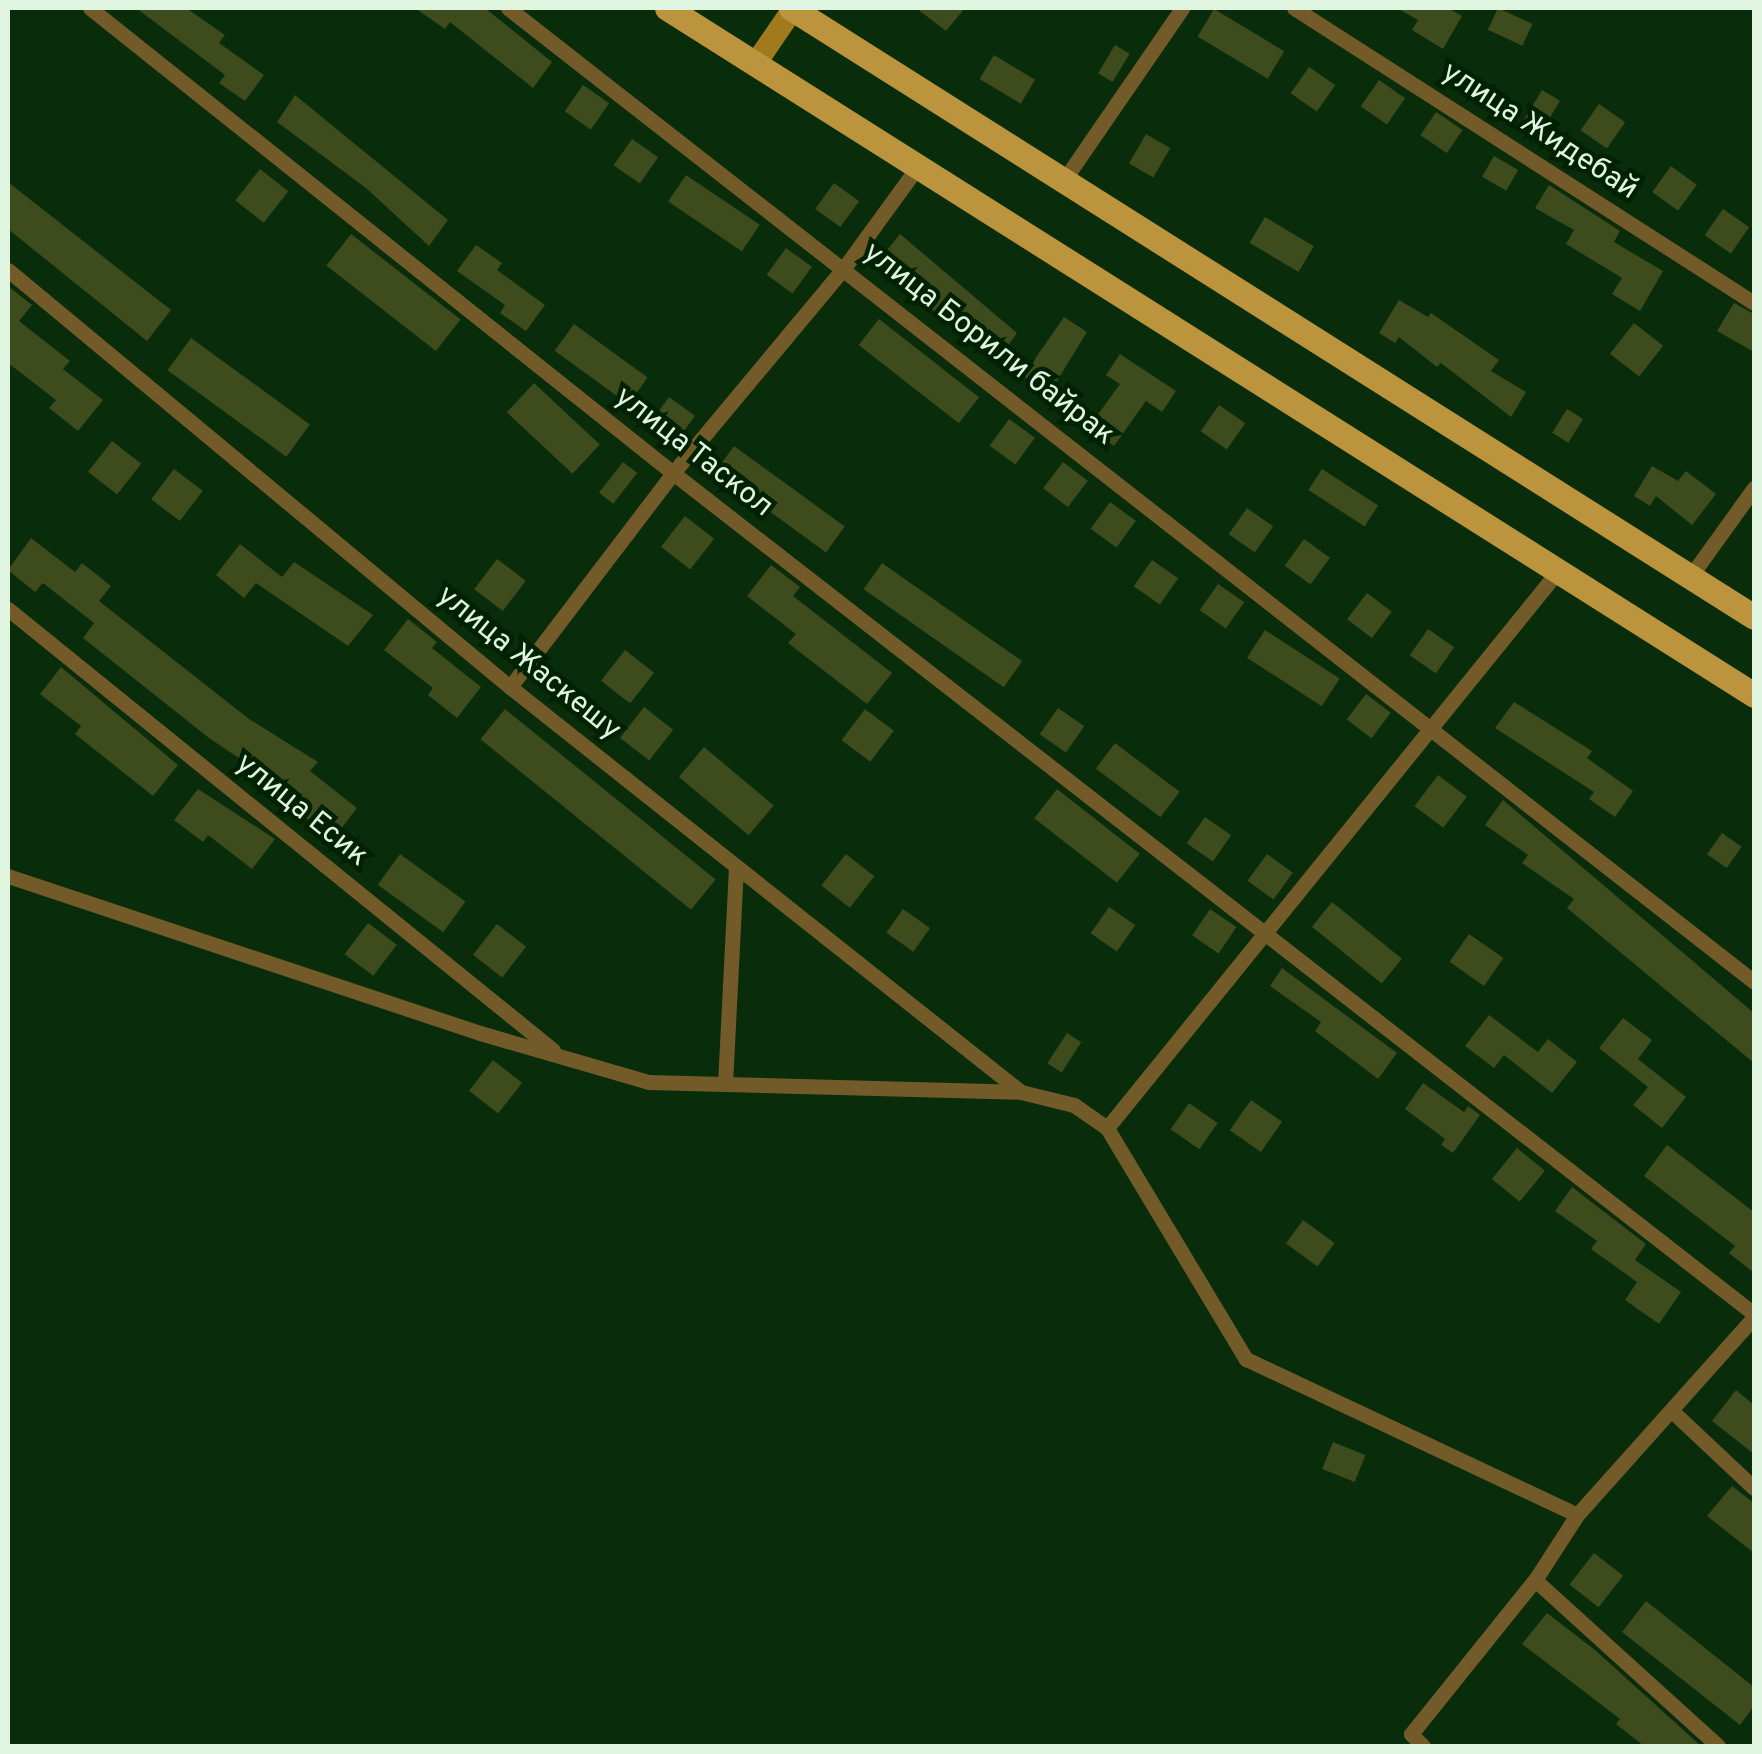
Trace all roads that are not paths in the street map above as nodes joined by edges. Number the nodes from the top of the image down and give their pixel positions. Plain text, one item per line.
1 (90, 8) edge
2 (508, 8) edge
3 (667, 8) edge
4 (792, 8) edge
5 (1182, 8) edge
6 (1294, 8) edge
7 (756, 64) junction
8 (918, 166) junction
9 (1064, 180) junction
10 (844, 268) junction
11 (8, 270) edge
12 (1754, 302) edge
13 (673, 473) junction
14 (1754, 488) edge
15 (1558, 572) junction
16 (1690, 577) junction
17 (8, 609) edge
18 (1754, 618) edge
19 (510, 686) junction
20 (1754, 696) edge
21 (1432, 729) junction
22 (736, 867) junction
23 (8, 876) edge
24 (1267, 935) junction
25 (1754, 982) edge
26 (561, 1056) junction
27 (724, 1084) junction
28 (1020, 1092) junction
29 (1107, 1128) junction
30 (1754, 1315) edge
31 (1673, 1412) junction
32 (1754, 1488) edge
33 (1577, 1515) junction
34 (1535, 1580) junction
35 (1423, 1746) edge
36 (1718, 1746) edge

1 - 13 street, улица Таскол
2 - 10 street, улица Борили байрак
3 - 7 main road
4 - 7 main road
4 - 9 main road
5 - 9 street
6 - 12 street, улица Жидебай
7 - 8 main road
8 - 10 street
8 - 15 main road
9 - 16 main road
10 - 13 street
10 - 21 street, улица Борили байрак
11 - 19 street, улица Жаскешу
13 - 19 street
13 - 24 street, улица Таскол
14 - 16 street
15 - 20 main road
15 - 21 street
16 - 18 main road
17 - 26 street, улица Есик
19 - 22 street, улица Жаскешу
21 - 24 street
21 - 25 street, улица Борили байрак
22 - 27 street
22 - 28 street, улица Жаскешу
23 - 26 street
24 - 29 street
24 - 30 street, улица Таскол
26 - 27 street
27 - 28 street
28 - 29 street
29 - 33 street
30 - 31 street
31 - 32 street
31 - 33 street
33 - 34 street
34 - 35 street
34 - 36 street

